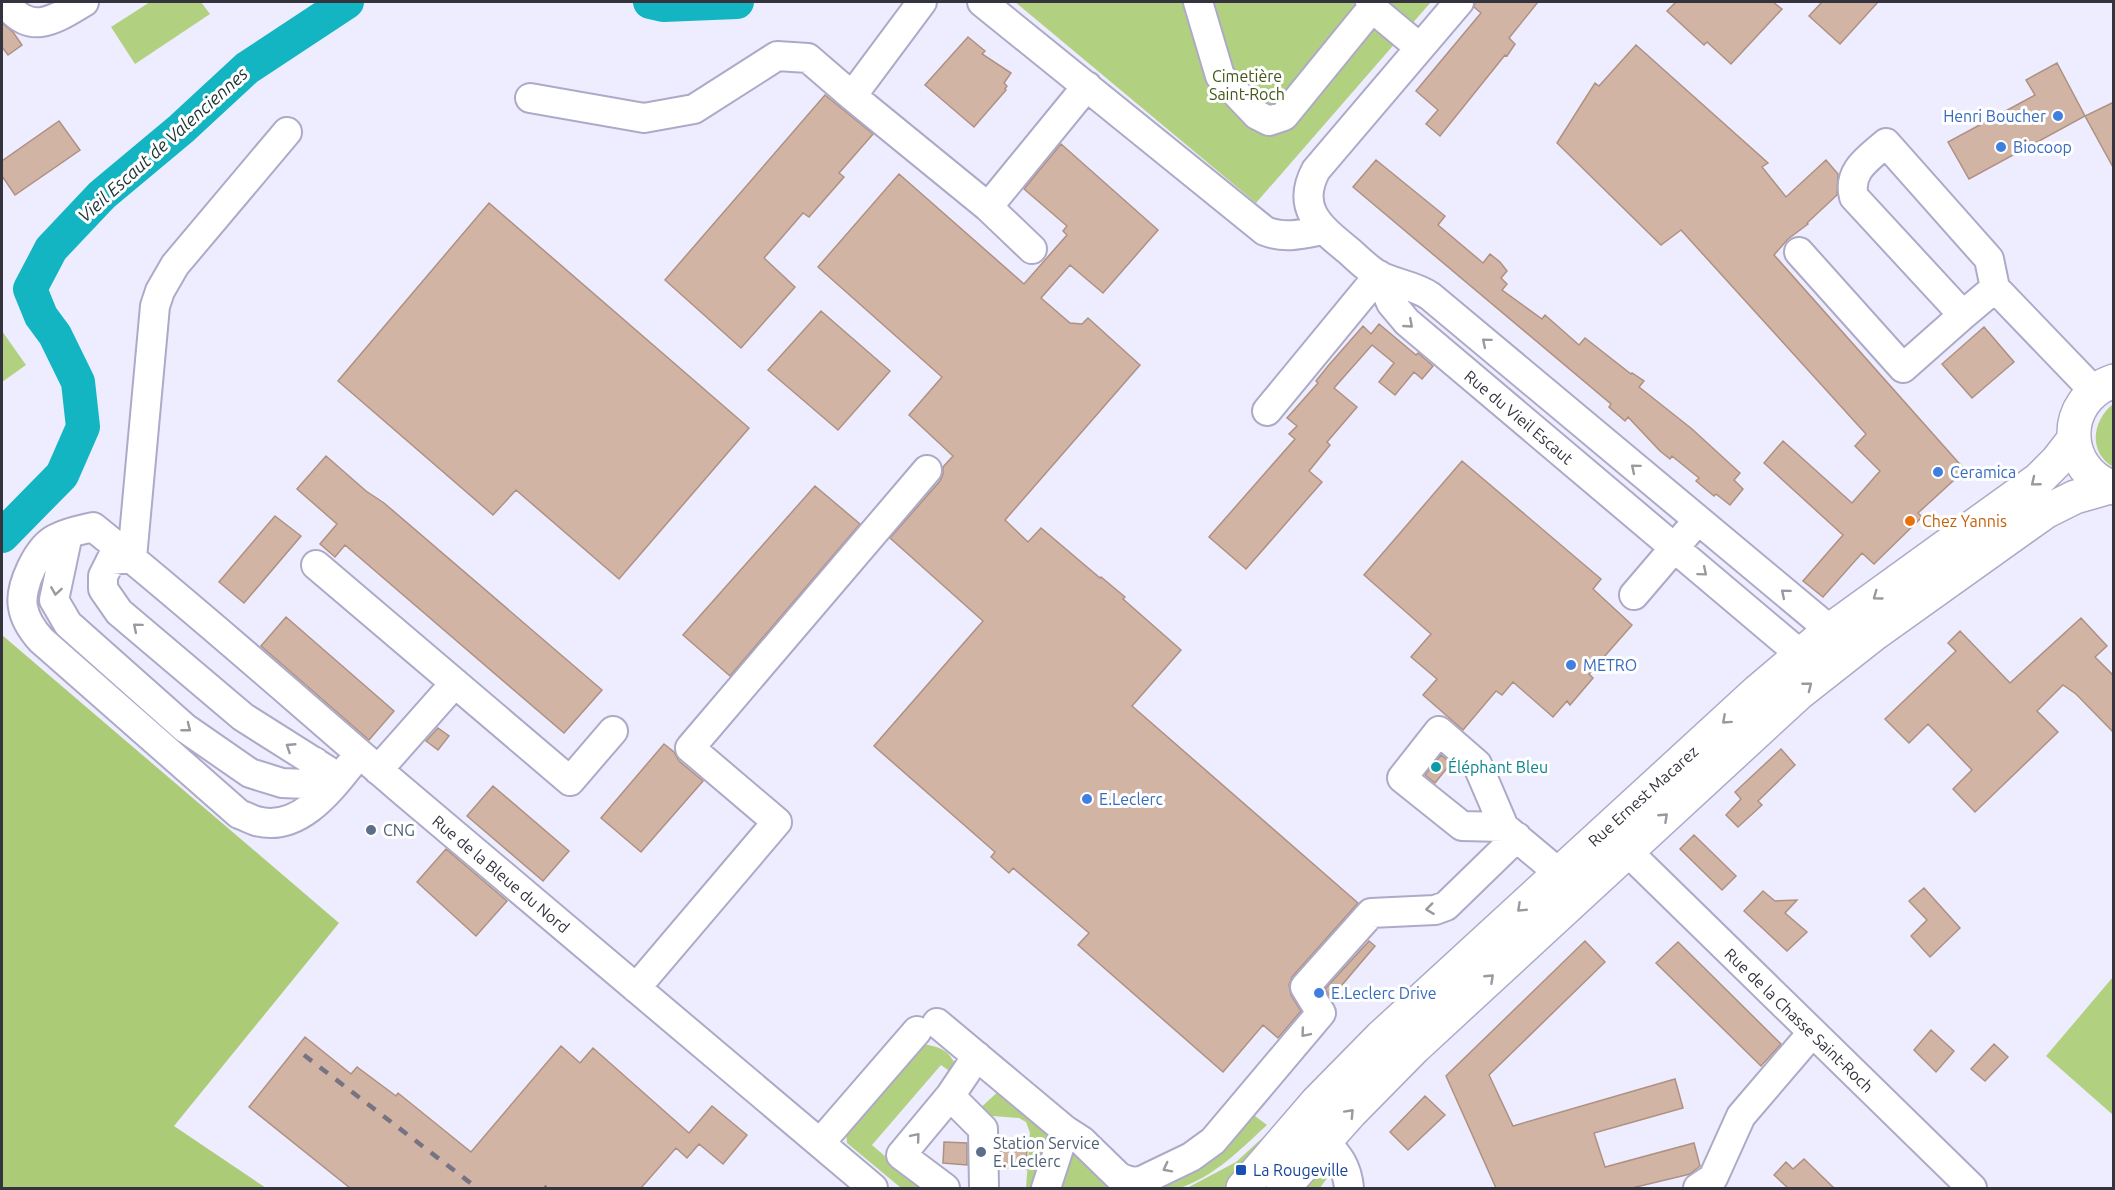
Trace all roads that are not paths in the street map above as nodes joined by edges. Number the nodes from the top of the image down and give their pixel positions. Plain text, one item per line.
1 (5, 2) edge
2 (84, 2) edge
3 (922, 2) edge
4 (982, 2) edge
5 (1198, 2) edge
6 (1459, 2) edge
7 (1371, 5) edge
8 (1419, 47) junction
9 (1087, 86) junction
10 (852, 96) junction
11 (530, 98) dead end
12 (287, 132) dead end
13 (988, 207) junction
14 (1323, 230) junction
15 (1032, 249) dead end
16 (1799, 252) dead end
17 (1379, 275) junction
18 (1995, 288) junction
19 (1963, 315) junction
20 (2104, 386) edge
21 (1267, 411) dead end
22 (2074, 439) junction
23 (927, 470) dead end
24 (2112, 488) edge
25 (1698, 520) junction
26 (68, 534) junction
27 (1675, 548) junction
28 (132, 558) junction
29 (316, 565) dead end
30 (1634, 595) dead end
31 (1830, 630) junction
32 (1800, 654) junction
33 (455, 683) junction
34 (613, 731) dead end
35 (315, 762) junction
36 (369, 762) junction
37 (339, 778) junction
38 (1627, 851) junction
39 (1559, 873) junction
40 (636, 988) junction
41 (1812, 1033) junction
42 (976, 1056) junction
43 (950, 1096) junction
44 (1065, 1130) junction
45 (1324, 1141) junction
46 (820, 1143) junction
47 (873, 1188) edge
48 (945, 1188) edge
49 (984, 1188) edge
50 (1046, 1188) edge
51 (1243, 1188) edge
52 (1283, 1188) edge
53 (1349, 1188) edge
54 (1698, 1188) edge
55 (1972, 1188) edge

1 - 2 street
3 - 10 street
4 - 9 street
5 - 7 street
6 - 8 street, Rue du Vieil Escaut
7 - 8 street
8 - 14 street, Rue du Vieil Escaut
9 - 13 street
9 - 14 street
10 - 11 street
10 - 13 street
12 - 28 street
13 - 15 street
14 - 17 street, Rue du Vieil Escaut
16 - 19 street
17 - 21 street
25 -> 17 street, Rue du Vieil Escaut
17 -> 27 street, Rue du Vieil Escaut
18 - 19 street
18 - 19 street
18 - 20 street
20 - 22 main road, Rue Ernest Macarez
22 - 24 main road, Rue Ernest Macarez
22 -> 31 main road, Rue Ernest Macarez
23 - 40 street
38 -> 24 main road, Rue Ernest Macarez
25 - 27 street
31 -> 25 street, Rue du Vieil Escaut
26 - 28 street, Rue de la Bleue du Nord
26 -> 35 street
26 - 37 street
27 - 30 street
27 -> 32 street, Rue du Vieil Escaut
35 -> 28 street
28 - 36 street, Rue de la Bleue du Nord
29 - 33 street
31 - 32 main road, Rue Ernest Macarez
32 -> 39 main road, Rue Ernest Macarez
33 - 34 street
33 - 36 street
35 - 37 street
36 - 37 street
36 - 40 street, Rue de la Bleue du Nord
38 - 41 street, Rue de la Chasse Saint-Roch
45 -> 38 main road, Rue Ernest Macarez
39 -> 44 street
39 -> 51 main road, Rue Ernest Macarez
40 - 46 street, Rue de la Bleue du Nord
41 - 54 street
41 - 55 street, Rue de la Chasse Saint-Roch
42 - 43 street
42 - 44 street
42 - 46 street
48 -> 43 street
43 - 49 street
44 - 50 street
45 - 52 main road, Rue Ernest Macarez
45 - 53 street
46 - 47 street, Rue de la Bleue du Nord

